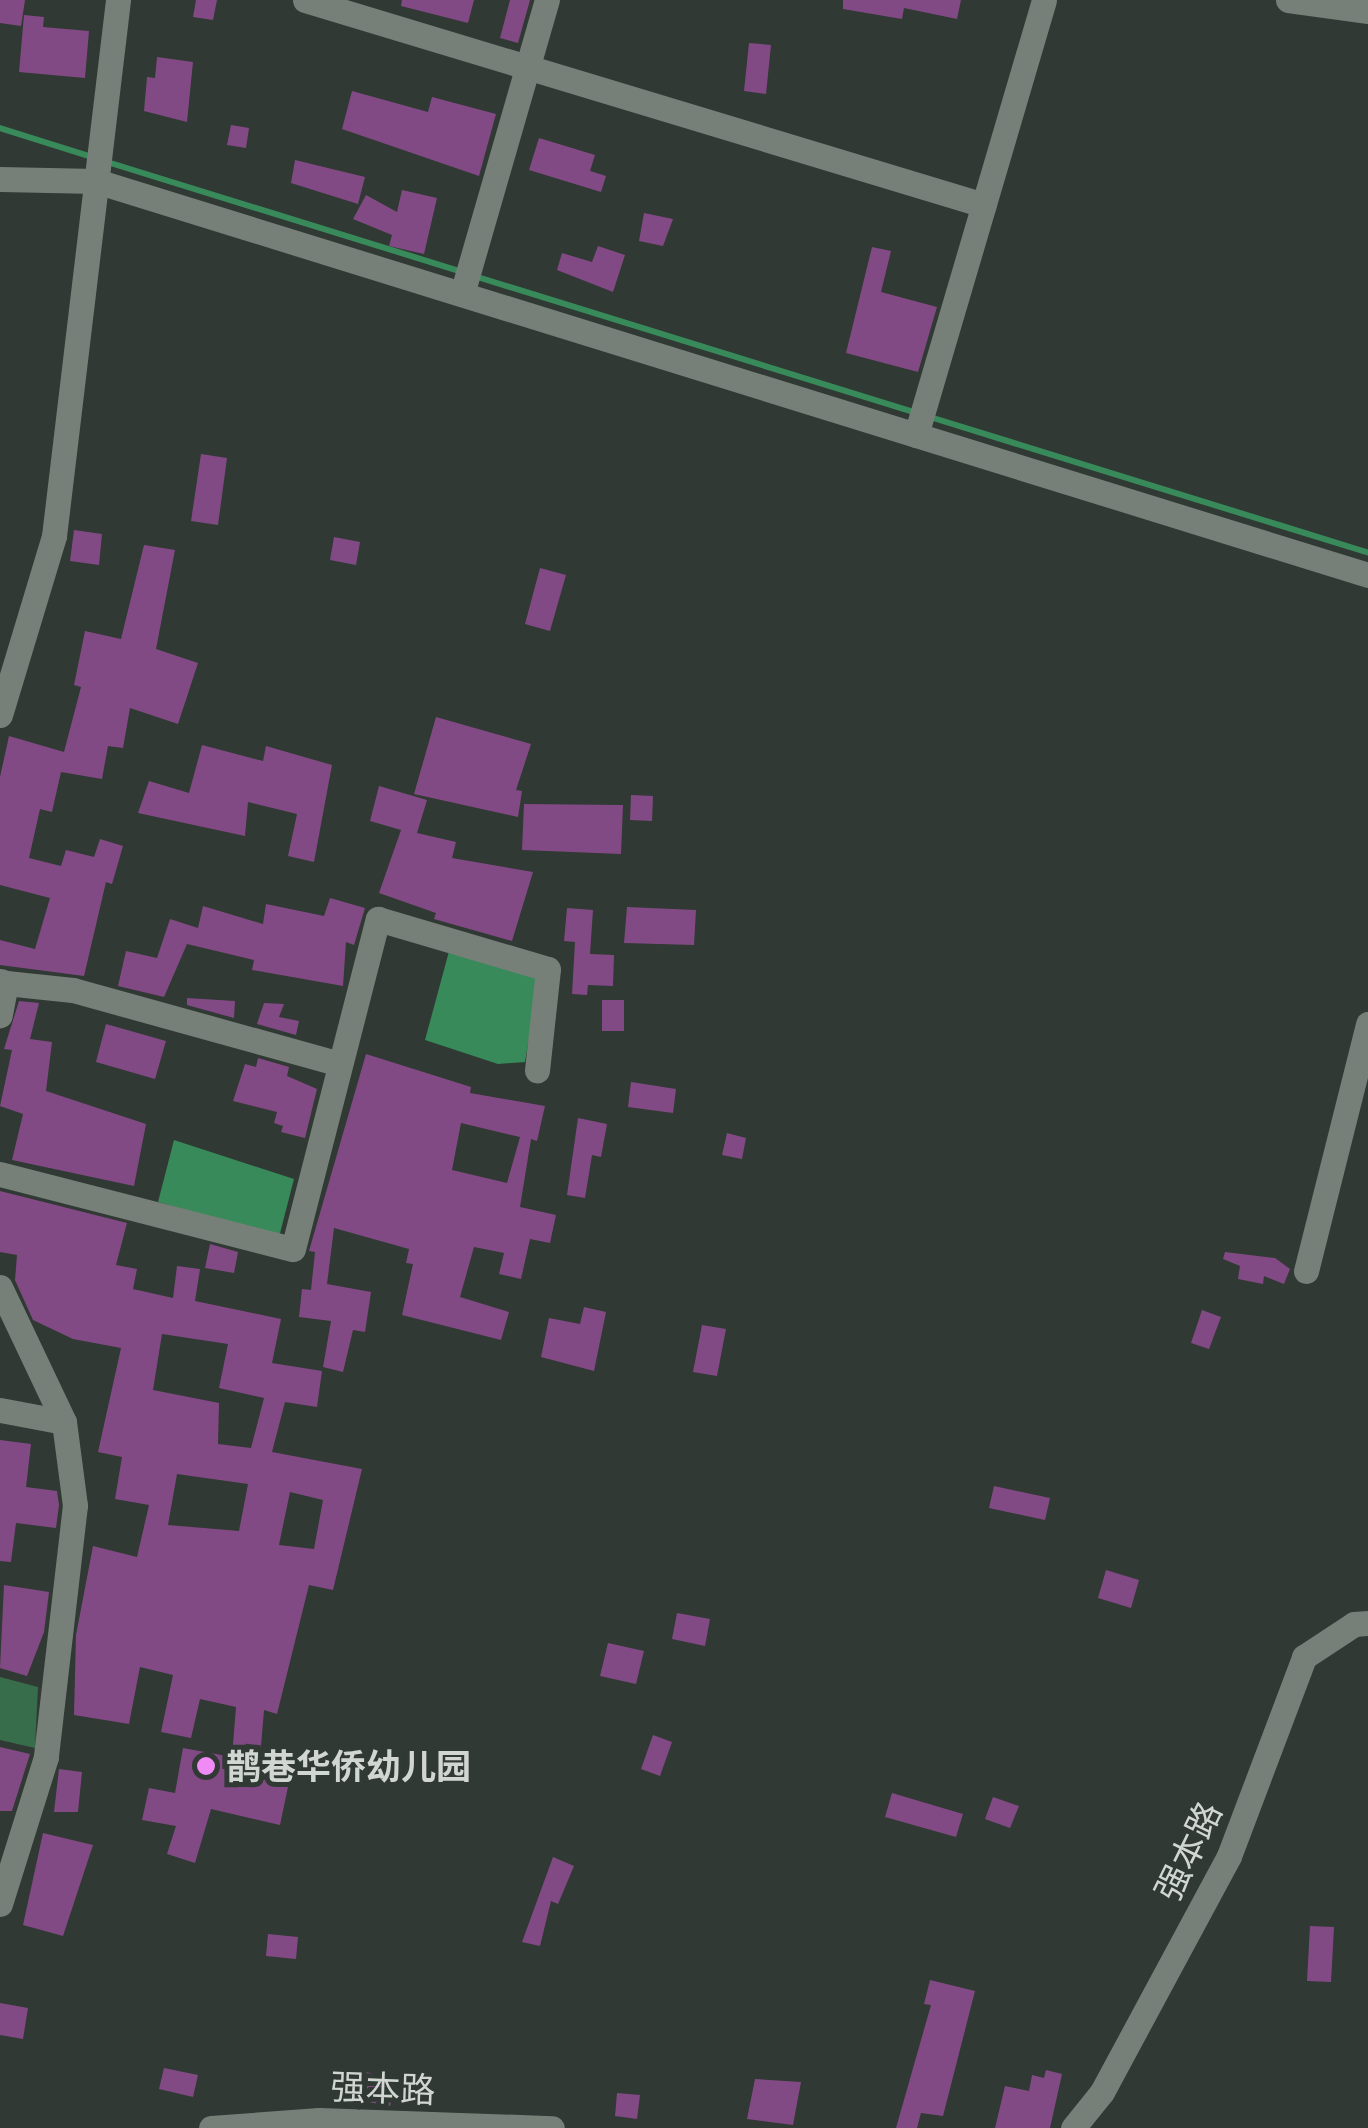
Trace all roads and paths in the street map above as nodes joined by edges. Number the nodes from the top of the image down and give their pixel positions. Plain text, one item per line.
1 (118, 0) edge
2 (305, 0) edge
3 (547, 0) edge
4 (1044, 0) edge
5 (1288, 0) edge
6 (1368, 11) edge
7 (528, 67) junction
8 (98, 167) junction
9 (0, 179) edge
10 (984, 204) junction
11 (466, 281) junction
12 (920, 422) junction
13 (1368, 575) edge
14 (0, 715) edge
15 (3, 982) edge
16 (0, 1014) edge
17 (1368, 1024) edge
18 (340, 1064) junction
19 (536, 1070) dead end
20 (0, 1174) edge
21 (1306, 1271) dead end
22 (0, 1287) edge
23 (0, 1410) edge
24 (64, 1422) junction
25 (1368, 1623) edge
26 (0, 1904) edge
27 (249, 2127) edge
28 (211, 2128) edge
29 (552, 2128) edge
30 (1074, 2128) edge

1 - 8 street
2 - 7 street
3 - 7 street
4 - 10 street
5 - 6 street
7 - 10 street
7 - 11 street
8 - 9 street
8 - 11 street
8 - 14 street
10 - 12 street
11 - 12 street
12 - 13 street
15 - 16 street
15 - 18 street
17 - 21 street
18 - 19 street
18 - 20 street
22 - 24 street
23 - 24 street
24 - 26 street
25 - 30 street, 强本路
27 - 28 street, 强本路
27 - 29 street, 强本路

